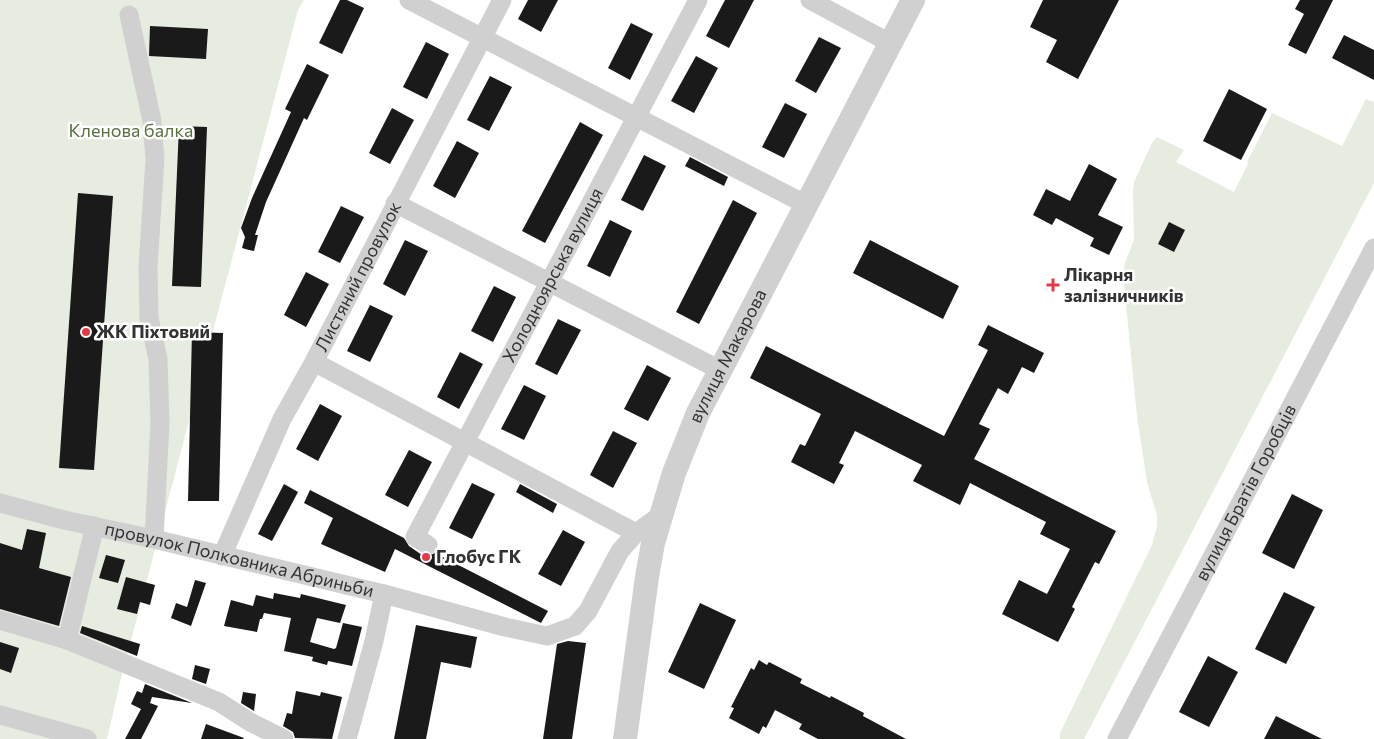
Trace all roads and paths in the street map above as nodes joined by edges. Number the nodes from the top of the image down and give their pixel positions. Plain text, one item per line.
1 (409, 0) edge
2 (502, 0) edge
3 (698, 0) edge
4 (810, 0) edge
5 (913, 0) edge
6 (129, 15) dead end
7 (482, 39) junction
8 (890, 44) junction
9 (636, 117) junction
10 (395, 203) junction
11 (807, 205) junction
12 (1374, 248) edge
13 (550, 283) junction
14 (314, 362) junction
15 (720, 370) junction
16 (466, 442) junction
17 (0, 503) edge
18 (661, 515) junction
19 (95, 526) junction
20 (636, 534) junction
21 (154, 539) junction
22 (428, 545) dead end
23 (222, 556) junction
24 (384, 594) junction
25 (0, 620) edge
26 (67, 640) junction
27 (0, 715) edge
28 (87, 739) edge
29 (284, 739) edge
30 (347, 739) edge
31 (625, 739) edge
32 (1117, 739) edge

1 - 7 street
2 - 7 street, Листяний провулок
3 - 9 street, Холодноярська вулиця
4 - 8 street
5 - 8 street, вулиця Макарова
6 - 21 street
7 - 9 street
7 - 10 street, Листяний провулок
8 - 11 street, вулиця Макарова
9 - 11 street
9 - 13 street, Холодноярська вулиця
10 - 13 street
10 - 14 street, Листяний провулок
11 - 15 street, вулиця Макарова
12 - 32 street, вулиця Братів Горобців
13 - 15 street
13 - 16 street, Холодноярська вулиця
14 - 16 street
14 - 23 street, Листяний провулок
15 - 18 street, вулиця Макарова
16 - 20 street
16 - 22 street, Холодноярська вулиця
17 - 19 street, провулок Полковника Абриньби
18 - 20 street, провулок Полковника Абриньби
18 - 31 street, вулиця Макарова
19 - 21 street, провулок Полковника Абриньби
19 - 26 street, провулок Полковника Абриньби
20 - 24 street, провулок Полковника Абриньби
21 - 23 street, провулок Полковника Абриньби
23 - 24 street, провулок Полковника Абриньби
24 - 30 street, провулок Полковника Абриньби
25 - 26 street
26 - 29 street
27 - 28 street

